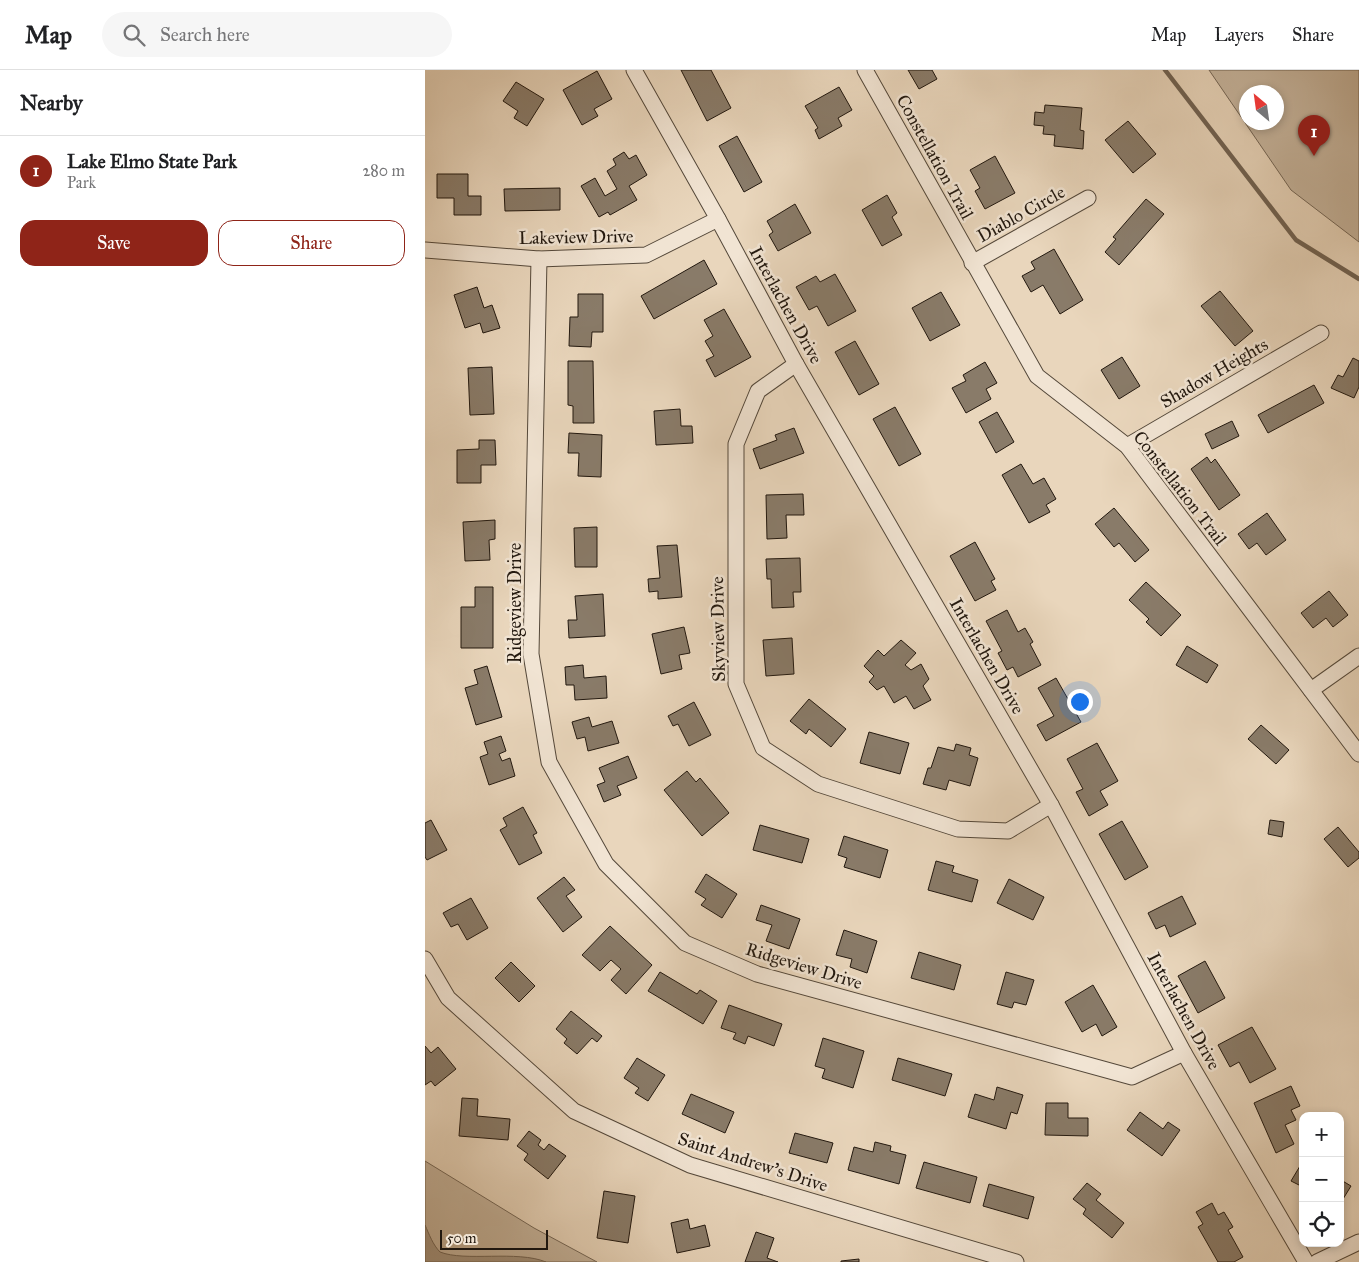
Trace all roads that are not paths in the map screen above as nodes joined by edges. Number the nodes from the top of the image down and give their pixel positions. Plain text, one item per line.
1 (634, 70) edge
2 (865, 70) edge
3 (1088, 198) dead end
4 (718, 219) junction
5 (425, 250) edge
6 (539, 259) junction
7 (972, 263) junction
8 (1321, 333) dead end
9 (796, 364) junction
10 (1127, 446) junction
11 (1359, 656) edge
12 (1311, 690) junction
13 (1359, 754) edge
14 (1051, 805) junction
15 (425, 959) edge
16 (1184, 1053) junction
17 (1359, 1242) edge
18 (1016, 1262) edge
19 (1306, 1262) edge
20 (1317, 1262) edge

1 - 4 street, Interlachen Drive
2 - 7 street, Constellation Trail
3 - 7 street, Diablo Circle
4 - 6 street, Lakeview Drive
4 - 9 street, Interlachen Drive
5 - 6 street, Lakeview Drive
6 - 16 street, Ridgeview Drive
7 - 10 street, Constellation Trail
8 - 10 street, Shadow Heights
9 - 14 street, Interlachen Drive
9 - 14 street, Skyview Drive
10 - 12 street, Constellation Trail
11 - 12 street
12 - 13 street, Constellation Trail
14 - 16 street, Interlachen Drive
15 - 18 street, Saint Andrew's Drive
16 - 19 street, Interlachen Drive
17 - 20 street

